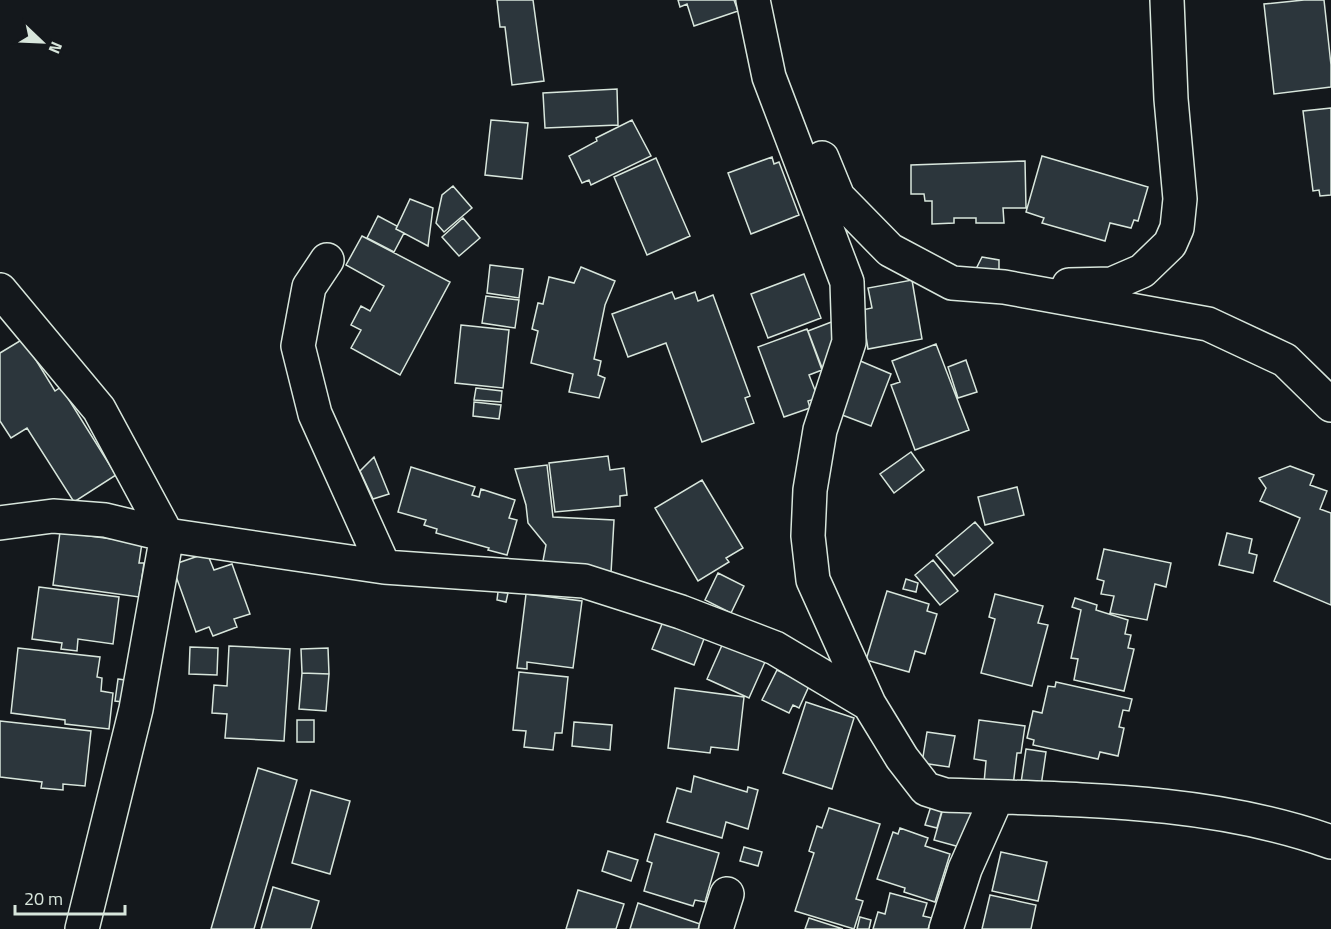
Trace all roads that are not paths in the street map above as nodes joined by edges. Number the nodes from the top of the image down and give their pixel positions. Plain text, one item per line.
1 (1167, 0) edge
2 (756, 10) edge
3 (327, 260) dead end
4 (1004, 287) junction
5 (0, 290) edge
6 (1331, 405) edge
7 (0, 523) edge
8 (167, 534) junction
9 (384, 567) junction
10 (869, 704) junction
11 (997, 797) junction
12 (1331, 842) edge
13 (727, 894) dead end
14 (82, 929) edge
15 (716, 929) edge
16 (946, 929) edge

1 - 4 street
2 - 4 street
2 - 10 street
3 - 9 street
4 - 6 street
5 - 8 street
7 - 8 street
8 - 9 street
8 - 14 street
9 - 10 street
10 - 11 street
11 - 12 street
11 - 16 street
13 - 15 street

